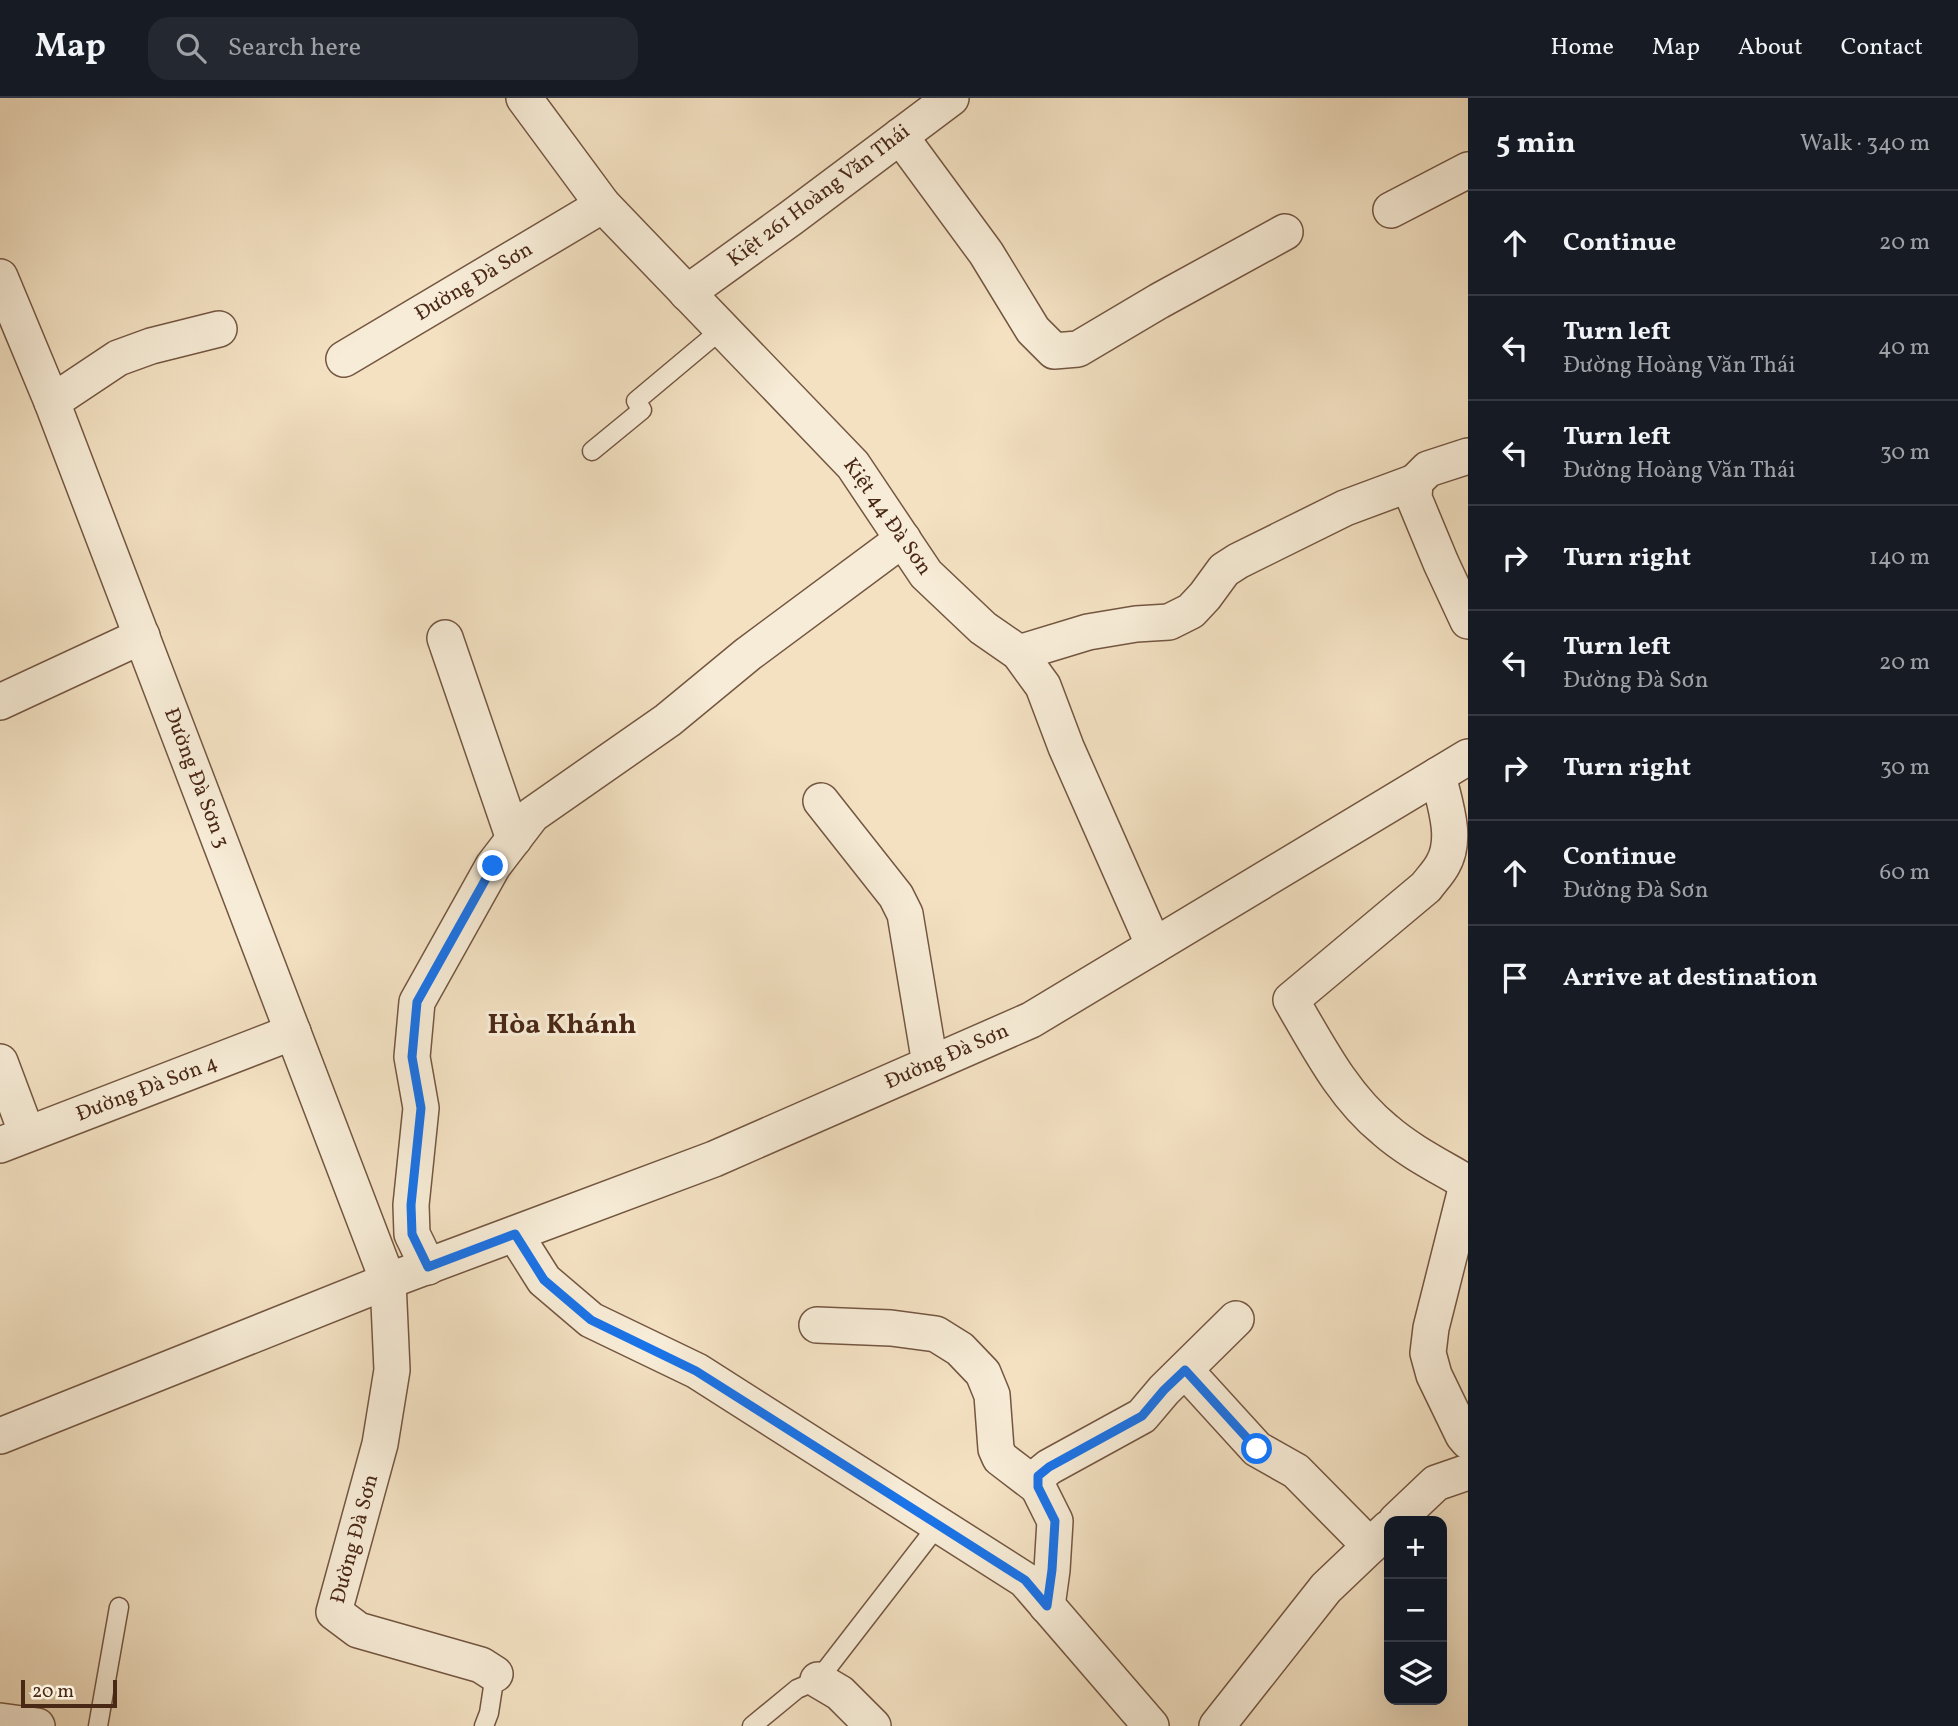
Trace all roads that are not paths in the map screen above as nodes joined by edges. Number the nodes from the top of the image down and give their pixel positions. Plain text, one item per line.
1 (524, 98) edge
2 (951, 98) edge
3 (900, 136) junction
4 (1468, 170) edge
5 (603, 205) junction
6 (1391, 210) dead end
7 (1286, 232) dead end
8 (0, 277) edge
9 (687, 293) junction
10 (219, 329) dead end
11 (722, 329) junction
12 (344, 359) dead end
13 (52, 402) junction
14 (592, 451) dead end
15 (1468, 456) edge
16 (1415, 482) junction
17 (903, 539) junction
18 (1468, 621) edge
19 (142, 636) junction
20 (445, 638) dead end
21 (1019, 653) junction
22 (0, 702) edge
23 (1468, 757) edge
24 (1438, 775) junction
25 (821, 801) dead end
26 (514, 839) junction
27 (1154, 946) junction
28 (293, 1032) junction
29 (0, 1062) edge
30 (930, 1064) junction
31 (14, 1139) edge
32 (1467, 1182) edge
33 (515, 1234) junction
34 (428, 1267) junction
35 (388, 1282) junction
36 (1237, 1319) dead end
37 (817, 1325) dead end
38 (1185, 1370) junction
39 (0, 1436) edge
40 (1468, 1441) edge
41 (1468, 1472) edge
42 (1038, 1487) junction
43 (1401, 1516) edge
44 (938, 1525) junction
45 (1380, 1537) edge
46 (1047, 1606) junction
47 (119, 1607) dead end
48 (495, 1674) joint
49 (818, 1680) junction
50 (0, 1721) edge
51 (37, 1726) edge
52 (98, 1726) edge
53 (484, 1726) edge
54 (752, 1726) edge
55 (873, 1726) edge
56 (1151, 1726) edge
57 (1217, 1726) edge

1 - 5 street, Kiệt 44 Đà Sơn
2 - 3 street, Kiệt 261 Hoàng Văn Thái
3 - 7 street
3 - 9 street, Kiệt 261 Hoàng Văn Thái
4 - 6 street
5 - 9 street, Kiệt 44 Đà Sơn
5 - 12 street, Đường Đà Sơn
8 - 13 street, Đường Đà Sơn 3
9 - 11 street, Kiệt 44 Đà Sơn
10 - 13 street
11 - 14 lane
11 - 17 street, Kiệt 44 Đà Sơn
13 - 19 street, Đường Đà Sơn 3
15 - 16 street
16 - 18 street
16 - 21 street
17 - 21 street, Kiệt 44 Đà Sơn
17 - 26 street
19 - 22 street
19 - 28 street, Đường Đà Sơn 3
20 - 26 street
21 - 27 street, Kiệt 44 Đà Sơn
23 - 24 street, Đường Đà Sơn
24 - 27 street, Đường Đà Sơn
24 - 32 street
25 - 30 street
26 - 34 street
27 - 30 street, Đường Đà Sơn
28 - 31 street, Đường Đà Sơn 4
28 - 35 street, Đường Đà Sơn 3
29 - 31 street
30 - 33 street, Đường Đà Sơn
32 - 40 street
33 - 34 street, Đường Đà Sơn
33 - 44 street
34 - 35 street, Đường Đà Sơn
35 - 39 street, Đường Đà Sơn
35 - 48 street, Đường Đà Sơn
36 - 38 street
37 - 42 street
38 - 42 street
38 - 45 street
41 - 43 street
42 - 46 street
44 - 46 street
44 - 49 lane
45 - 57 street
46 - 56 street
47 - 52 lane
48 - 53 lane, Đường Đà Sơn
49 - 54 lane
49 - 55 street
50 - 51 street

